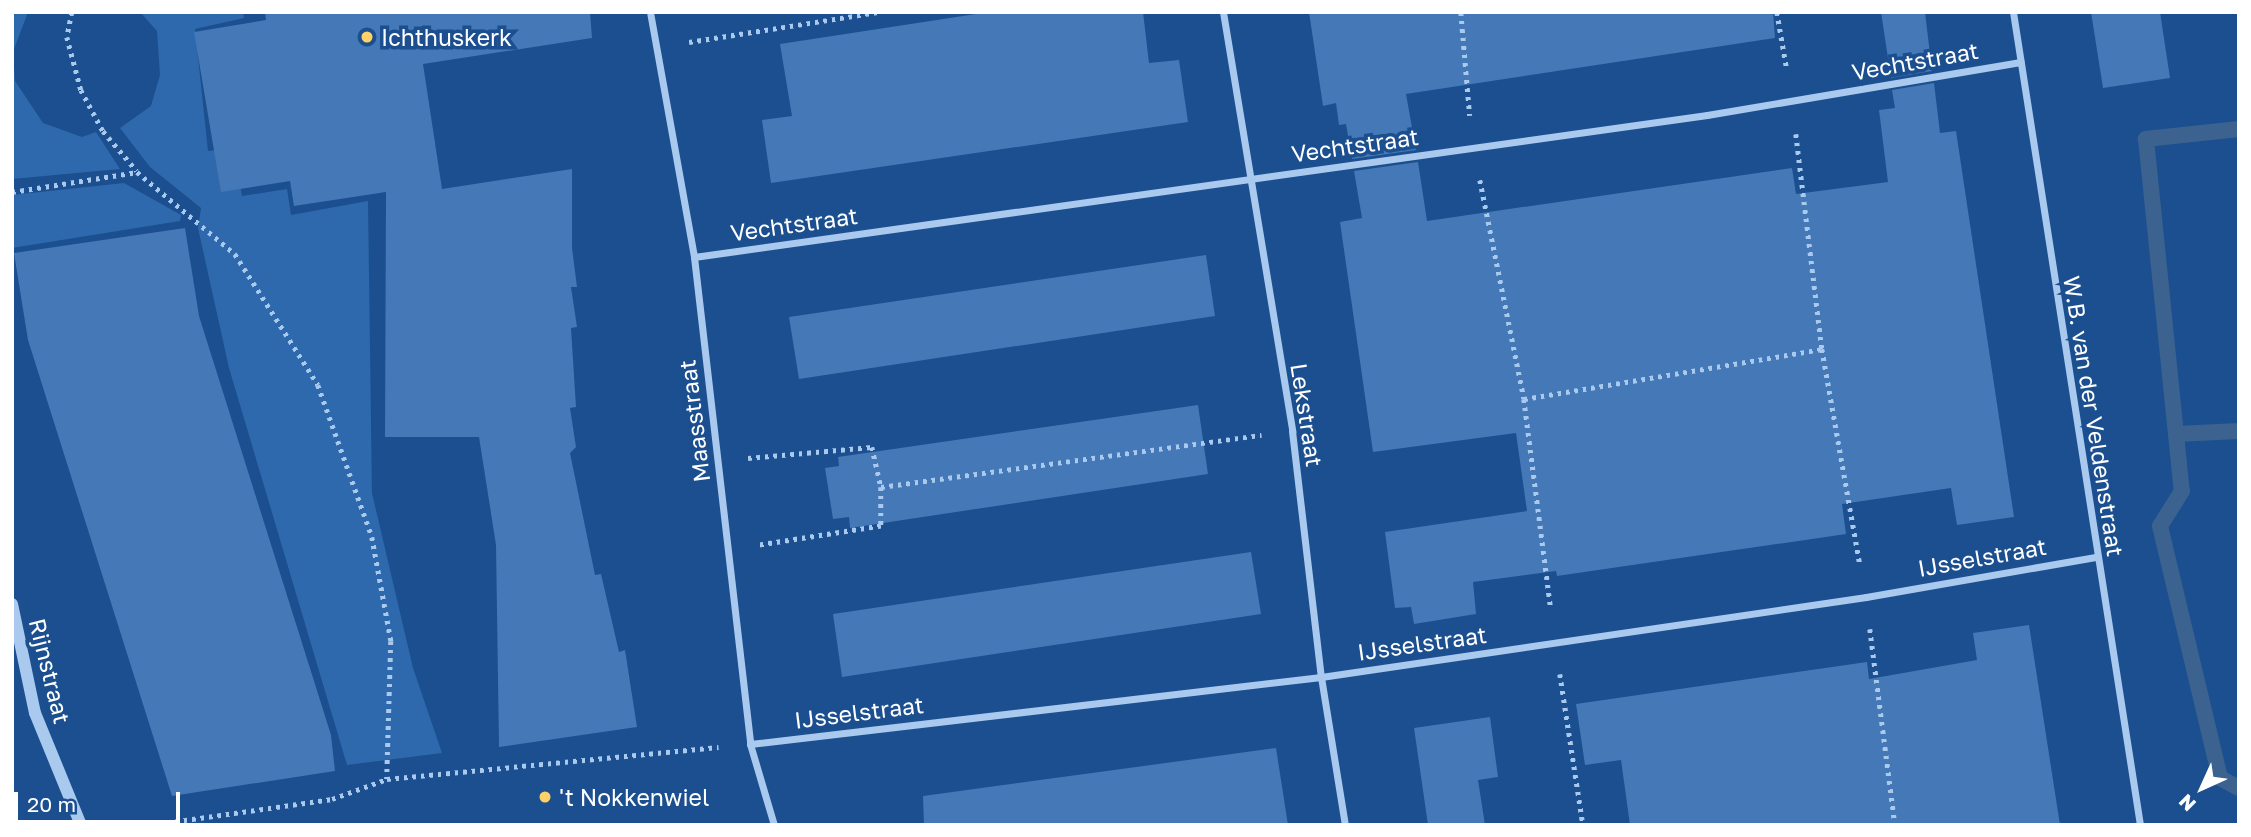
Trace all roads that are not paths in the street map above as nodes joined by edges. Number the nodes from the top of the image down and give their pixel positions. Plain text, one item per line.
1 (650, 12) edge
2 (1223, 12) edge
3 (2013, 12) edge
4 (2021, 62) junction
5 (1247, 180) junction
6 (694, 257) junction
7 (2096, 558) junction
8 (12, 604) edge
9 (1321, 677) junction
10 (750, 744) junction
11 (80, 825) edge
12 (774, 825) edge
13 (1345, 825) edge
14 (2140, 825) edge

1 - 6 street, Maasstraat
2 - 5 street, Lekstraat
3 - 4 street, W.B. van der Veldenstraat
4 - 5 street, Vechtstraat
4 - 7 street, W.B. van der Veldenstraat
5 - 6 street, Vechtstraat
5 - 9 street, Lekstraat
6 - 10 street, Maasstraat
7 - 9 street, IJsselstraat
7 - 14 street, W.B. van der Veldenstraat
8 - 11 street, Rijnstraat
9 - 10 street, IJsselstraat
9 - 13 street, Lekstraat
10 - 12 street, Maasstraat

